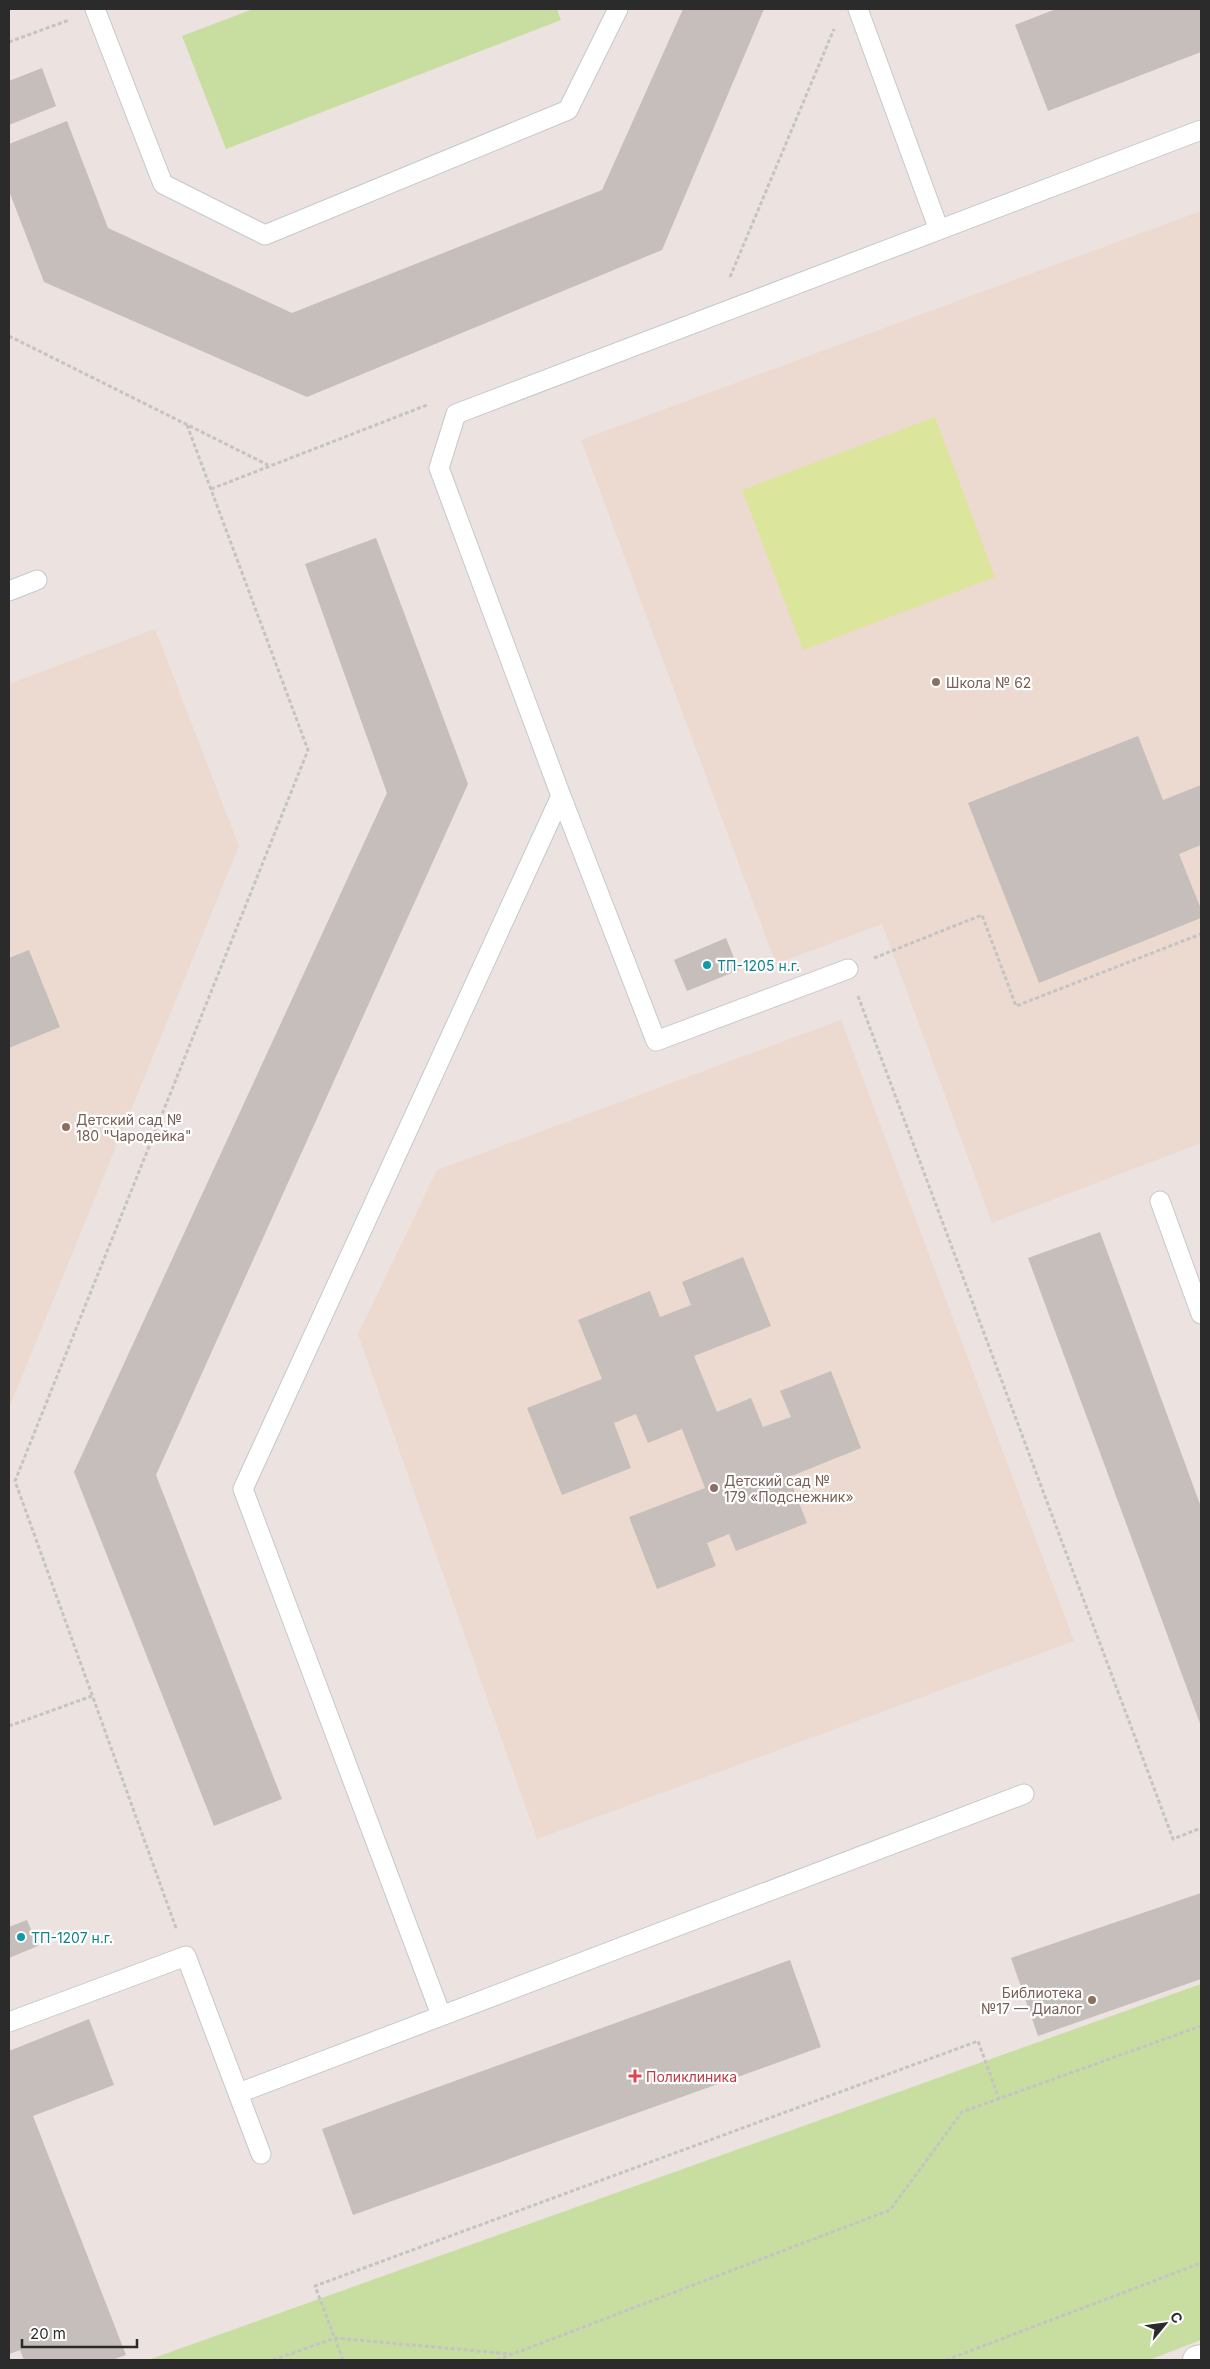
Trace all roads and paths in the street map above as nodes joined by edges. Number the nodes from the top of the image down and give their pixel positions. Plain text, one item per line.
1 (96, 9) edge
2 (618, 9) edge
3 (858, 9) edge
4 (835, 26) dead end
5 (9, 42) edge
6 (1201, 130) edge
7 (939, 230) junction
8 (728, 282) dead end
9 (9, 336) edge
10 (187, 425) junction
11 (268, 465) dead end
12 (37, 580) dead end
13 (9, 591) edge
14 (561, 796) junction
15 (1201, 934) edge
16 (848, 969) junction
17 (1160, 1201) dead end
18 (1201, 1314) edge
19 (92, 1696) junction
20 (9, 1726) edge
21 (1024, 1794) dead end
22 (1201, 1828) edge
23 (186, 1956) junction
24 (441, 2015) junction
25 (9, 2022) edge
26 (1201, 2026) edge
27 (239, 2093) junction
28 (999, 2099) junction
29 (261, 2154) dead end
30 (1201, 2263) edge
31 (335, 2338) junction
32 (512, 2354) junction
33 (1201, 2359) edge
34 (273, 2360) edge
35 (343, 2360) edge
36 (497, 2360) edge
37 (946, 2360) edge
38 (1197, 2360) edge

1 - 2 lane
1 - 5 path
3 - 7 lane
4 - 8 path
6 - 7 lane
7 - 14 lane
9 - 10 path
10 - 11 path
10 - 19 path
12 - 13 lane
14 - 16 lane
14 - 24 lane
15 - 16 path
16 - 22 path
17 - 18 lane
19 - 20 path
19 - 23 path
21 - 24 lane
23 - 25 lane
23 - 27 lane
24 - 27 lane
26 - 28 path
27 - 29 lane
28 - 31 path
28 - 32 path
30 - 37 path
31 - 32 path
31 - 34 path
31 - 35 path
32 - 36 path
33 - 38 street

